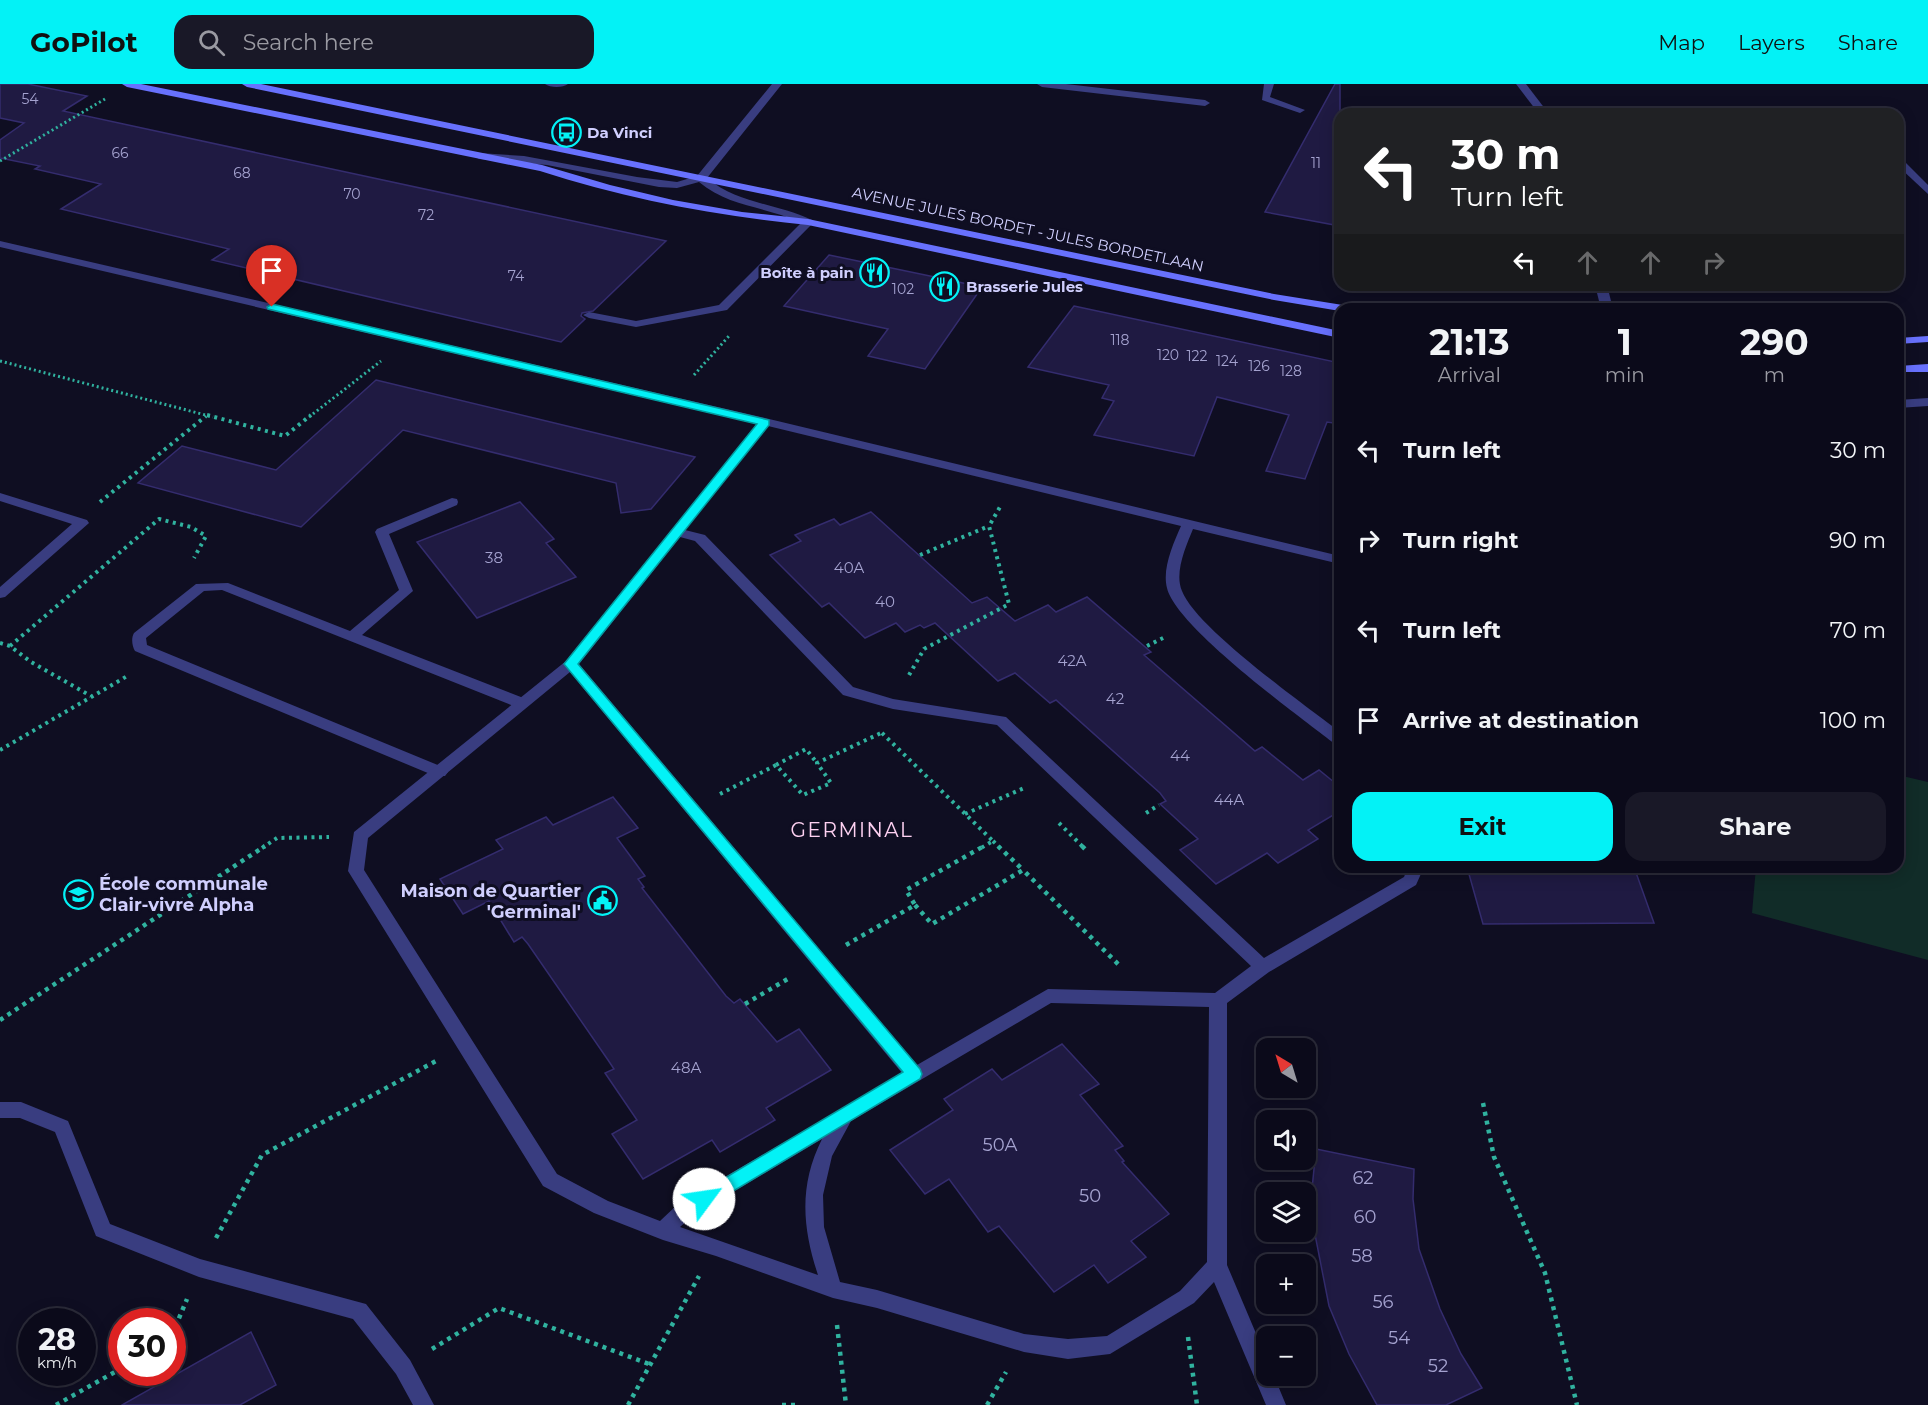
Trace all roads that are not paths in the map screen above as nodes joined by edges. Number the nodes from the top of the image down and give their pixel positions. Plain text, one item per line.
1 (128, 84) edge
2 (247, 84) edge
3 (549, 84) edge
4 (563, 84) edge
5 (777, 84) edge
6 (1042, 84) edge
7 (1269, 84) edge
8 (1521, 84) edge
9 (1205, 103) dead end
10 (1539, 108) edge
11 (1300, 110) dead end
12 (479, 156) junction
13 (1904, 167) edge
14 (701, 178) junction
15 (1928, 191) edge
16 (808, 222) junction
17 (0, 244) edge
18 (1334, 307) edge
19 (589, 315) dead end
20 (1334, 334) edge
21 (1928, 339) edge
22 (1904, 341) edge
23 (1928, 368) edge
24 (1904, 369) edge
25 (1928, 402) edge
26 (1904, 404) edge
27 (765, 422) junction
28 (0, 497) edge
29 (452, 502) dead end
30 (1188, 524) junction
31 (677, 532) junction
32 (1334, 559) edge
33 (0, 594) edge
34 (353, 636) junction
35 (571, 664) junction
36 (521, 703) junction
37 (1334, 735) edge
38 (440, 772) junction
39 (1413, 873) edge
40 (1263, 967) junction
41 (1218, 1000) junction
42 (914, 1074) junction
43 (0, 1110) edge
44 (846, 1115) junction
45 (663, 1231) junction
46 (1217, 1265) junction
47 (833, 1289) junction
48 (424, 1405) edge
49 (1276, 1405) edge

1 - 12 main road, AVENUE JULES BORDET - JULES BORDETLAAN
2 - 14 main road, AVENUE JULES BORDET - JULES BORDETLAAN
3 - 4 street
5 - 14 street
6 - 9 street
7 - 11 street
8 - 10 street
12 - 14 street, AVENUE JULES BORDET - JULES BORDETLAAN
12 - 16 main road, AVENUE JULES BORDET - JULES BORDETLAAN
13 - 15 street
14 - 16 street, AVENUE JULES BORDET - JULES BORDETLAAN
14 - 18 main road, AVENUE JULES BORDET - JULES BORDETLAAN
16 - 19 street
16 - 20 main road, AVENUE JULES BORDET - JULES BORDETLAAN
17 - 27 street
21 - 22 main road
23 - 24 main road
25 - 26 street
27 - 30 street
27 - 31 street
28 - 33 street
29 - 34 street
30 - 32 street
30 - 37 street
31 - 35 street
31 - 40 street
34 - 36 street
34 - 38 street
35 - 36 street
35 - 42 street
36 - 38 street
38 - 45 street
39 - 40 street
40 - 41 street
41 - 42 street
41 - 46 street
42 - 44 street
43 - 48 street
44 - 45 street
44 - 47 street
45 - 47 street
46 - 47 street
46 - 49 street

